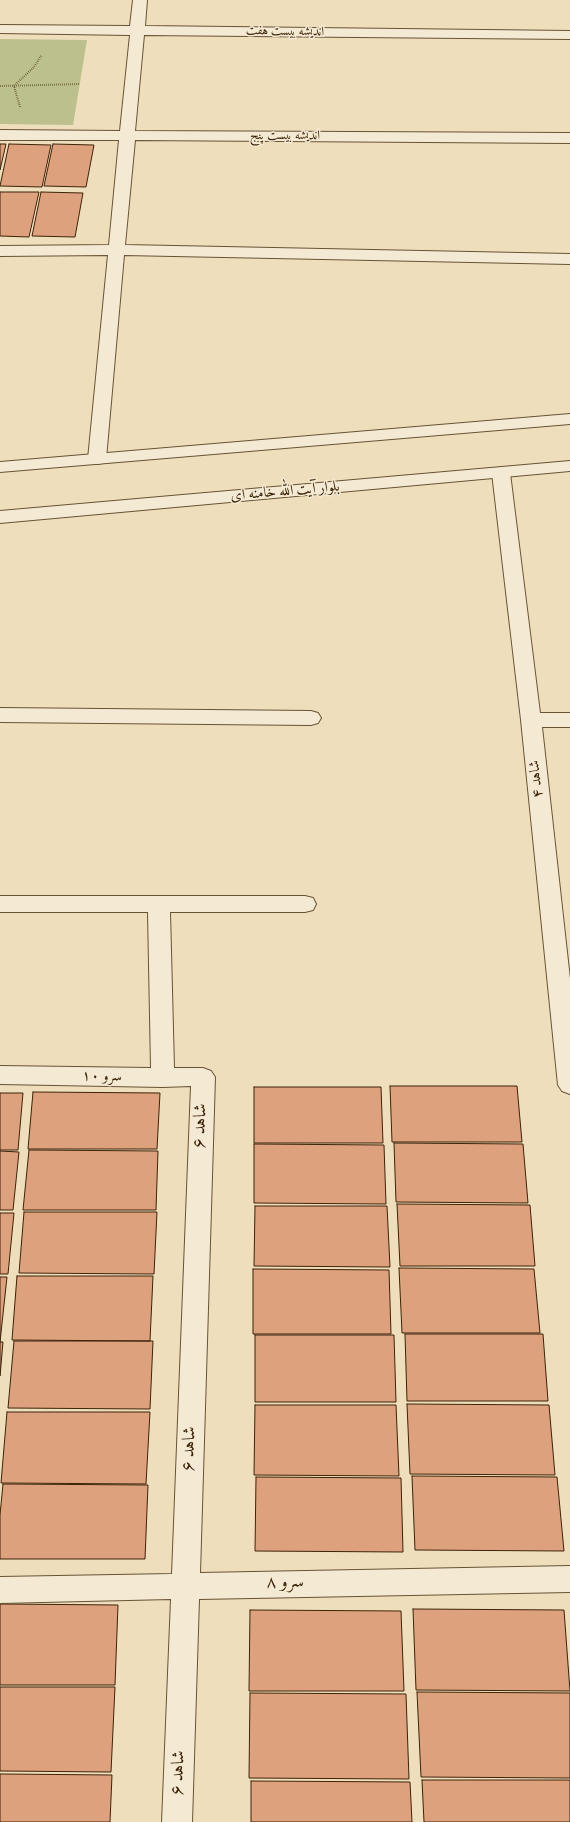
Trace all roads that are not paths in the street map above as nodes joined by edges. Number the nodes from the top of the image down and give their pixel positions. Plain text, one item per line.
1 (140, 0) edge
2 (0, 29) edge
3 (137, 30) junction
4 (570, 36) edge
5 (0, 135) edge
6 (127, 135) junction
7 (570, 138) edge
8 (116, 250) junction
9 (0, 251) edge
10 (570, 259) edge
11 (570, 419) edge
12 (97, 459) junction
13 (570, 466) edge
14 (0, 467) edge
15 (501, 473) junction
16 (0, 518) edge
17 (0, 716) edge
18 (311, 718) dead end
19 (530, 720) junction
20 (570, 720) edge
21 (0, 904) edge
22 (159, 904) junction
23 (305, 904) dead end
24 (0, 1075) edge
25 (203, 1077) joint
26 (163, 1078) junction
27 (570, 1085) edge
28 (570, 1579) edge
29 (186, 1585) junction
30 (0, 1590) edge
31 (177, 1822) edge

1 - 3 street
2 - 3 street, اندیشه بیست هفت
3 - 4 street, اندیشه بیست هفت
3 - 6 street
5 - 6 street, اندیشه بیست پنج
6 - 7 street, اندیشه بیست پنج
6 - 8 street
8 - 9 street
8 - 10 street
8 - 12 street
11 - 12 street
12 - 14 street
13 - 15 street, بلوار آیت الله خامنه ای
15 - 16 street, بلوار آیت الله خامنه ای
15 - 19 street, شاهد ۴
17 - 18 street
19 - 20 street
19 - 27 street, شاهد ۴
21 - 22 street
22 - 23 street
22 - 26 street
24 - 26 street, سرو ۱۰
25 - 26 street, سرو ۱۰
25 - 29 street, شاهد ۶
28 - 29 street, سرو ۸
29 - 30 street, سرو ۸
29 - 31 street, شاهد ۶

